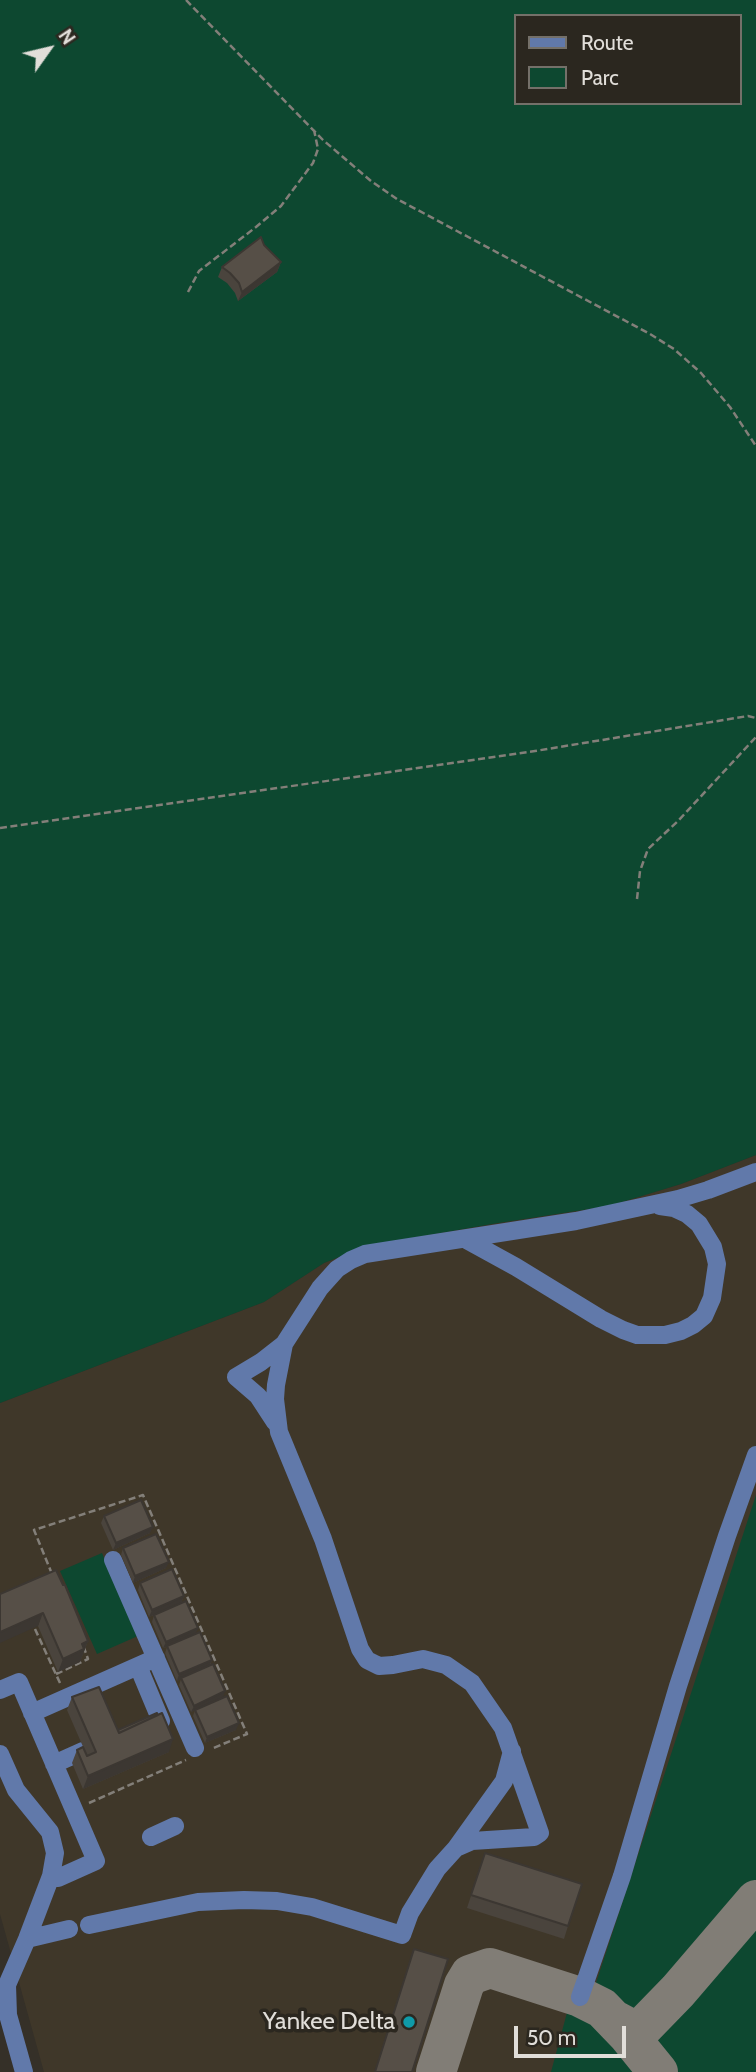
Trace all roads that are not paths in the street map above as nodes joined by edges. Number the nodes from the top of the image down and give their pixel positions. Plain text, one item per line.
1 (756, 1172) edge
2 (647, 1205) junction
3 (465, 1239) junction
4 (284, 1344) junction
5 (279, 1432) junction
6 (756, 1455) edge
7 (113, 1560) dead end
8 (156, 1658) junction
9 (138, 1667) junction
10 (0, 1689) edge
11 (32, 1713) junction
12 (161, 1721) edge
13 (195, 1748) dead end
14 (83, 1751) edge
15 (512, 1751) junction
16 (0, 1754) edge
17 (54, 1764) junction
18 (174, 1826) dead end
19 (151, 1837) dead end
20 (456, 1848) junction
21 (51, 1876) junction
22 (89, 1925) dead end
23 (69, 1929) dead end
24 (27, 1939) junction
25 (3, 1980) edge
26 (580, 1997) dead end
27 (24, 2072) edge

1 - 2 lane
2 - 3 lane
2 - 3 lane
3 - 4 lane
4 - 5 lane
4 - 5 lane
5 - 15 lane
6 - 26 lane
7 - 8 lane
8 - 9 lane
8 - 13 lane
9 - 11 lane
9 - 12 lane
10 - 11 lane
11 - 17 lane
14 - 17 lane
15 - 20 lane
15 - 20 lane
16 - 21 lane
17 - 21 lane
18 - 19 lane
20 - 22 lane
21 - 24 lane
23 - 24 lane
24 - 25 lane
25 - 27 lane

